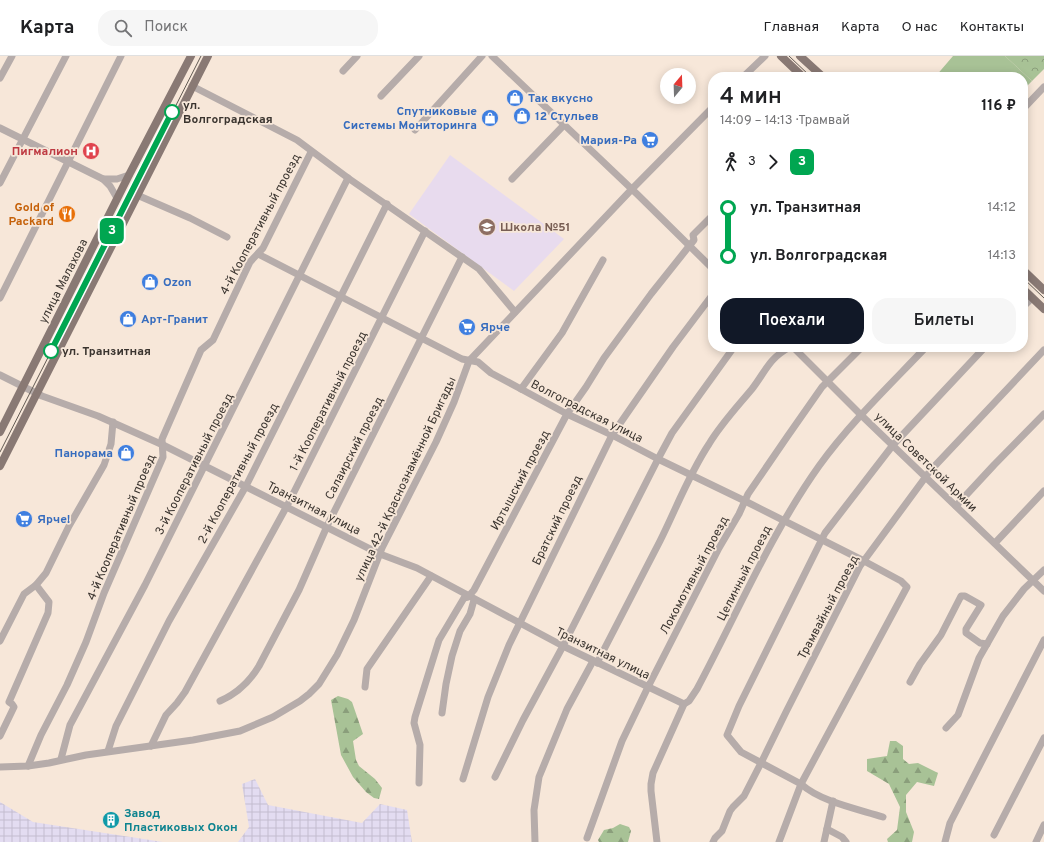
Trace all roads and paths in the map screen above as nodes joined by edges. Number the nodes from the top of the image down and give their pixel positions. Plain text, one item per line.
1 (12, 56) edge
2 (66, 56) edge
3 (121, 56) edge
4 (191, 56) edge
5 (208, 56) edge
6 (357, 56) edge
7 (419, 56) edge
8 (482, 56) edge
9 (492, 56) edge
10 (765, 56) edge
11 (781, 56) edge
12 (800, 56) edge
13 (343, 71) dead end
14 (748, 72) edge
15 (798, 72) edge
16 (818, 72) edge
17 (0, 78) edge
18 (192, 86) junction
19 (1044, 87) edge
20 (380, 96) dead end
21 (1028, 104) edge
22 (708, 111) edge
23 (564, 125) junction
24 (0, 128) edge
25 (415, 130) dead end
26 (22, 140) junction
27 (311, 152) junction
28 (67, 162) junction
29 (129, 175) junction
30 (348, 178) junction
31 (103, 179) junction
32 (512, 179) dead end
33 (0, 183) edge
34 (632, 189) junction
35 (137, 195) junction
36 (117, 198) junction
37 (387, 204) junction
38 (708, 220) edge
39 (425, 231) junction
40 (227, 237) dead end
41 (688, 246) junction
42 (258, 254) junction
43 (462, 257) junction
44 (603, 260) dead end
45 (708, 264) edge
46 (1028, 275) edge
47 (301, 276) junction
48 (1044, 290) edge
49 (1028, 294) edge
50 (341, 297) junction
51 (0, 298) edge
52 (1032, 298) junction
53 (708, 301) edge
54 (1028, 302) edge
55 (1044, 309) edge
56 (515, 312) junction
57 (382, 317) junction
58 (422, 338) junction
59 (1044, 350) edge
60 (730, 352) edge
61 (781, 352) edge
62 (798, 352) edge
63 (857, 352) edge
64 (921, 352) edge
65 (980, 352) edge
66 (469, 361) junction
67 (0, 375) edge
68 (828, 382) junction
69 (23, 387) junction
70 (521, 389) junction
71 (36, 394) junction
72 (567, 414) junction
73 (1044, 414) edge
74 (861, 415) junction
75 (112, 422) junction
76 (0, 431) edge
77 (612, 435) junction
78 (163, 445) junction
79 (893, 445) junction
80 (658, 460) junction
81 (0, 466) edge
82 (206, 466) junction
83 (691, 475) junction
84 (926, 476) junction
85 (246, 486) junction
86 (1044, 492) edge
87 (745, 501) junction
88 (286, 506) junction
89 (956, 506) junction
90 (784, 521) junction
91 (328, 527) junction
92 (822, 540) junction
93 (995, 543) junction
94 (380, 554) junction
95 (864, 561) junction
96 (1044, 570) edge
97 (431, 576) junction
98 (1033, 581) junction
99 (36, 585) junction
100 (1044, 591) edge
101 (471, 598) junction
102 (518, 623) junction
103 (0, 640) edge
104 (1044, 640) edge
105 (987, 644) junction
106 (563, 646) junction
107 (595, 662) junction
108 (910, 682) dead end
109 (365, 687) dead end
110 (648, 687) junction
111 (220, 701) dead end
112 (684, 704) junction
113 (442, 713) dead end
114 (946, 728) dead end
115 (0, 736) edge
116 (1044, 738) edge
117 (151, 746) junction
118 (108, 752) junction
119 (61, 759) junction
120 (761, 763) junction
121 (28, 766) junction
122 (0, 767) edge
123 (495, 777) dead end
124 (463, 779) dead end
125 (419, 783) dead end
126 (801, 784) junction
127 (833, 801) junction
128 (883, 817) dead end
129 (1044, 825) edge
130 (827, 829) junction
131 (994, 835) dead end
132 (587, 838) dead end
133 (535, 842) edge
134 (658, 842) edge
135 (713, 842) edge
136 (779, 842) edge
137 (824, 842) edge
138 (846, 842) edge
139 (945, 842) edge
140 (1036, 842) edge

1 - 17 street
2 - 26 street
3 - 28 street
4 - 29 main road, улица Малахова
5 - 18 main road
6 - 13 street
7 - 20 street
8 - 25 street
9 - 23 street
10 - 14 street
11 - 15 main road
12 - 16 main road
18 - 27 street
18 - 35 main road
19 - 21 street
22 - 34 street, улица 42-й Краснознамённой Бригады
23 - 32 street
23 - 34 street
24 - 26 street
26 - 28 street
26 - 33 street
27 - 30 street
27 - 42 street, 4-й Кооперативный проезд
28 - 31 street
28 - 51 street
29 - 31 street
29 - 36 main road, улица Малахова
30 - 37 street
30 - 47 street, 3-й Кооперативный проезд
31 - 36 street
34 - 41 street
34 - 56 street, улица 42-й Краснознамённой Бригады
35 - 40 street
35 - 71 main road
36 - 69 main road, улица Малахова
37 - 39 street
37 - 50 street, 2-й Кооперативный проезд
38 - 41 street, Иртышский проезд
39 - 43 street
39 - 57 street, 1-й Кооперативный проезд
41 - 45 street
41 - 72 street, Иртышский проезд
42 - 47 street, Волгоградская улица
42 - 78 street, 4-й Кооперативный проезд
43 - 56 street
43 - 58 street, Салаирский проезд
44 - 70 street
46 - 48 main road
47 - 50 street, Волгоградская улица
47 - 82 street, 3-й Кооперативный проезд
49 - 52 main road
50 - 57 street, Волгоградская улица
50 - 85 street, 2-й Кооперативный проезд
52 - 54 street
52 - 55 main road
53 - 77 street, Братский проезд
56 - 66 street, улица 42-й Краснознамённой Бригады
57 - 58 street, Волгоградская улица
57 - 88 street, 1-й Кооперативный проезд
58 - 66 street, Волгоградская улица
58 - 91 street, Салаирский проезд
59 - 84 street, Трамвайный проезд
60 - 80 street
61 - 83 street
62 - 68 street, улица Советской Армии
63 - 68 street, Локомотивный проезд
64 - 74 street, Целинный проезд
65 - 79 street
66 - 70 street, Волгоградская улица
66 - 94 street, улица 42-й Краснознамённой Бригады
67 - 69 street, Транзитная улица
68 - 74 street, улица Советской Армии
68 - 87 street, Локомотивный проезд
69 - 71 street, Транзитная улица
69 - 76 main road, улица Малахова
70 - 72 street, Волгоградская улица
71 - 75 street, Транзитная улица
71 - 81 main road
72 - 77 street, Волгоградская улица
72 - 101 street, Иртышский проезд
73 - 89 street
74 - 79 street, улица Советской Армии
74 - 90 street, Целинный проезд
75 - 78 street, Транзитная улица
75 - 99 street
77 - 80 street, Волгоградская улица
77 - 102 street, Братский проезд
78 - 82 street, Транзитная улица
78 - 121 street, 4-й Кооперативный проезд
79 - 84 street, улица Советской Армии
79 - 92 street
80 - 83 street, Волгоградская улица
80 - 106 street
82 - 85 street, Транзитная улица
82 - 119 street, 3-й Кооперативный проезд
83 - 87 street, Волгоградская улица
83 - 107 street
84 - 89 street, улица Советской Армии
84 - 95 street, Трамвайный проезд
85 - 88 street, Транзитная улица
85 - 118 street, 2-й Кооперативный проезд
86 - 93 street
87 - 90 street, Волгоградская улица
87 - 110 street, Локомотивный проезд
88 - 91 street, Транзитная улица
88 - 117 street, 1-й Кооперативный проезд
89 - 93 street, улица Советской Армии
90 - 92 street, Волгоградская улица
90 - 112 street, Целинный проезд
91 - 94 street, Транзитная улица
91 - 111 street, Салаирский проезд
92 - 95 street, Волгоградская улица
92 - 120 street
93 - 98 street, улица Советской Армии
94 - 97 street, Транзитная улица
94 - 117 street, улица 42-й Краснознамённой Бригады
95 - 120 street, Трамвайный проезд
95 - 126 street, Волгоградская улица
96 - 98 street
97 - 101 street, Транзитная улица
97 - 109 street
98 - 100 street, улица Советской Армии
98 - 105 street
99 - 103 street
99 - 115 street
101 - 102 street, Транзитная улица
101 - 113 street, Иртышский проезд
101 - 125 street, Иртышский проезд
102 - 106 street, Транзитная улица
102 - 124 street, Братский проезд
104 - 139 street
105 - 108 street
105 - 114 street
106 - 107 street, Транзитная улица
106 - 123 street
107 - 110 street, Транзитная улица
107 - 133 street
110 - 112 street, Транзитная улица
110 - 132 street, Локомотивный проезд
112 - 134 street, Целинный проезд
116 - 131 street
117 - 118 street, улица 42-й Краснознамённой Бригады
118 - 119 street, улица 42-й Краснознамённой Бригады
119 - 121 street, улица 42-й Краснознамённой Бригады
120 - 126 street
120 - 135 street, Трамвайный проезд
121 - 122 street, улица 42-й Краснознамённой Бригады
126 - 127 street
126 - 136 street
127 - 128 street
127 - 130 street
129 - 140 street
130 - 137 street
130 - 138 street

